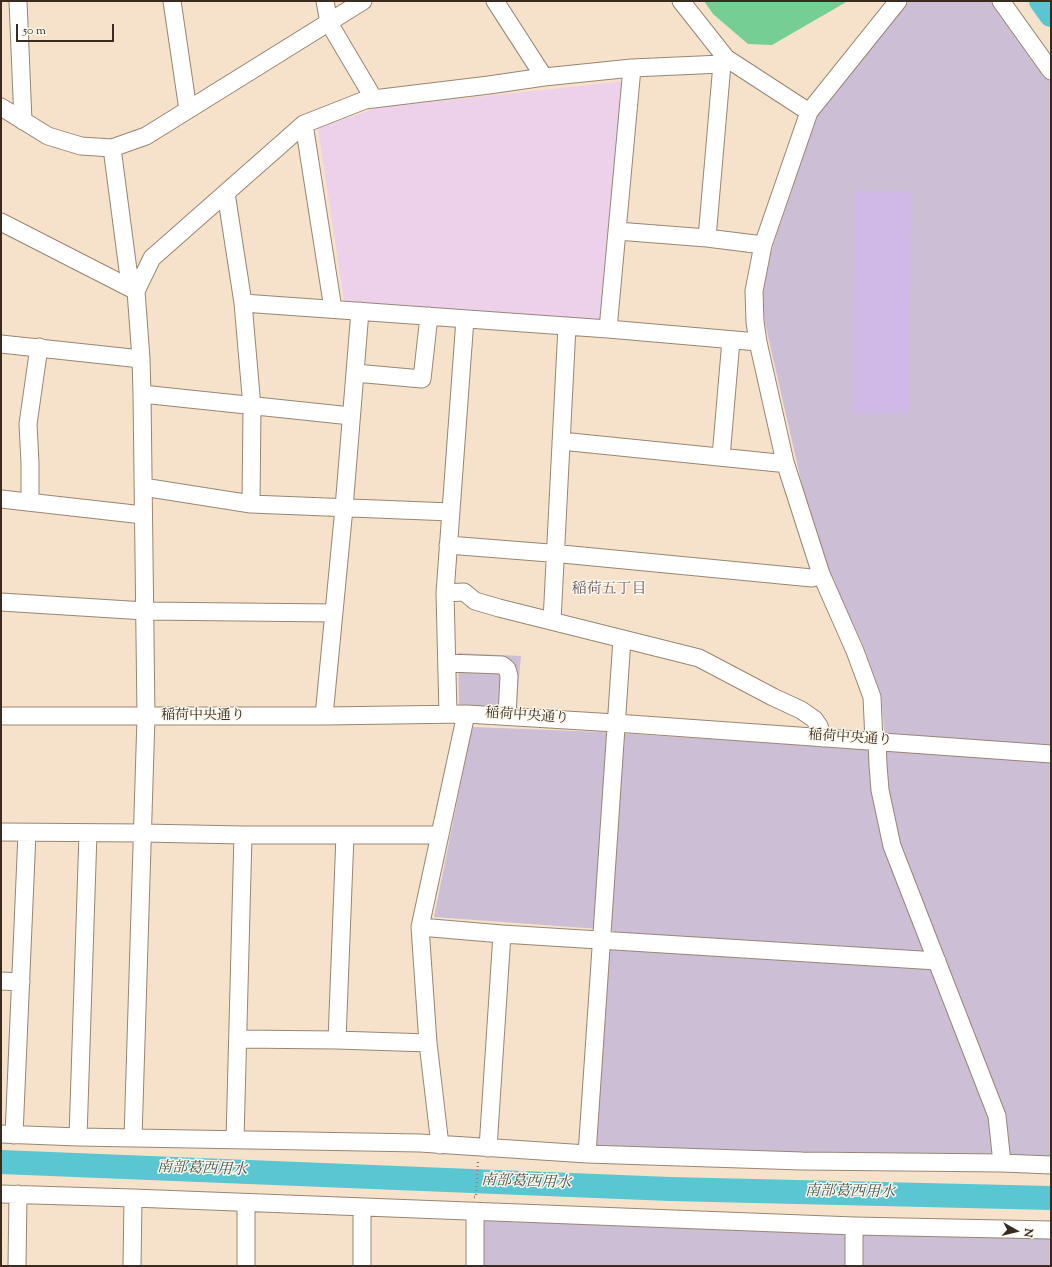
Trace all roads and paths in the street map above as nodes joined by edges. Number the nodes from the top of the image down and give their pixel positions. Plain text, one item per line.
1 (18, 1) edge
2 (172, 1) edge
3 (325, 1) edge
4 (363, 1) edge
5 (495, 1) edge
6 (681, 1) edge
7 (898, 1) edge
8 (1001, 1) edge
9 (330, 23) junction
10 (724, 61) junction
11 (632, 68) junction
12 (1051, 71) edge
13 (544, 77) junction
14 (374, 98) junction
15 (1, 107) edge
16 (188, 110) junction
17 (809, 112) junction
18 (23, 121) junction
19 (304, 124) junction
20 (112, 148) junction
21 (226, 193) junction
22 (1, 222) edge
23 (617, 231) junction
24 (707, 238) junction
25 (763, 245) junction
26 (136, 290) junction
27 (243, 303) junction
28 (333, 309) junction
29 (360, 311) junction
30 (429, 316) junction
31 (466, 319) junction
32 (567, 326) junction
33 (608, 329) junction
34 (731, 340) junction
35 (758, 342) junction
36 (1, 344) edge
37 (38, 347) junction
38 (141, 359) junction
39 (355, 373) junction
40 (142, 394) junction
41 (252, 407) junction
42 (351, 416) junction
43 (561, 441) junction
44 (721, 457) junction
45 (786, 462) junction
46 (144, 488) junction
47 (1, 499) edge
48 (30, 501) junction
49 (251, 504) junction
50 (344, 508) junction
51 (451, 512) junction
52 (143, 515) junction
53 (448, 545) junction
54 (556, 553) junction
55 (821, 574) junction
56 (444, 593) junction
57 (1, 602) edge
58 (145, 611) junction
59 (334, 613) junction
60 (552, 621) junction
61 (622, 639) junction
62 (447, 663) junction
63 (448, 714) junction
64 (466, 714) junction
65 (1, 716) edge
66 (324, 716) junction
67 (507, 716) junction
68 (146, 717) junction
69 (616, 723) junction
70 (823, 738) junction
71 (876, 741) junction
72 (1051, 754) edge
73 (1, 832) edge
74 (27, 833) junction
75 (88, 833) junction
76 (142, 833) junction
77 (243, 835) junction
78 (345, 835) junction
79 (440, 835) junction
80 (420, 927) junction
81 (502, 934) junction
82 (601, 940) junction
83 (937, 962) junction
84 (1, 981) edge
85 (21, 982) junction
86 (238, 1039) junction
87 (337, 1040) junction
88 (428, 1043) junction
89 (8, 1134) edge
90 (78, 1137) junction
91 (133, 1138) junction
92 (235, 1139) junction
93 (440, 1145) junction
94 (488, 1148) junction
95 (586, 1154) junction
96 (1002, 1163) junction
97 (477, 1165) dead end
98 (1051, 1165) edge
99 (9, 1194) edge
100 (133, 1198) junction
101 (246, 1202) junction
102 (473, 1204) junction
103 (362, 1207) junction
104 (854, 1226) junction
105 (1051, 1230) edge
106 (17, 1266) edge
107 (132, 1266) edge
108 (246, 1266) edge
109 (362, 1266) edge
110 (475, 1266) edge
111 (854, 1266) edge

1 - 18 street
2 - 16 street
3 - 9 street
4 - 9 street
5 - 13 street
6 - 10 street
7 - 17 street
8 - 12 street
9 - 14 street
9 - 16 street
10 - 11 street
10 - 17 street
10 - 24 street
11 - 13 street
11 - 23 street
13 - 14 street
14 - 19 street
15 - 18 street
16 - 20 street
17 - 25 street
18 - 20 street
19 - 21 street
19 - 28 street
20 - 26 street
21 - 26 street
21 - 27 street
22 - 26 street
23 - 24 street
23 - 33 street
24 - 25 street
25 - 35 street
26 - 38 street
27 - 28 street
27 - 41 street
28 - 29 street
29 - 30 street
29 - 39 street
30 - 31 street
30 - 39 street
31 - 32 street
31 - 51 street
32 - 33 street
32 - 43 street
33 - 34 street
34 - 35 street
34 - 44 street
35 - 45 street
36 - 37 street
37 - 38 street
37 - 48 street
38 - 40 street
39 - 42 street
40 - 41 street
40 - 46 street
41 - 42 street
41 - 49 street
42 - 50 street
43 - 44 street
43 - 54 street
44 - 45 street
45 - 55 street
46 - 49 street
46 - 52 street
47 - 48 street
48 - 52 street
49 - 50 street
50 - 51 street
50 - 59 street
51 - 53 street
52 - 58 street
53 - 54 street
53 - 56 street
54 - 55 street
54 - 60 street
55 - 71 street
56 - 60 street
56 - 62 street
57 - 58 street
58 - 59 street
58 - 68 street
59 - 66 street
60 - 61 street
61 - 69 street
61 - 70 street
62 - 63 street
62 - 67 street
63 - 64 street, 稲荷中央通り
63 - 66 street, 稲荷中央通り
64 - 67 street, 稲荷中央通り
64 - 79 street
65 - 68 street, 稲荷中央通り
66 - 68 street, 稲荷中央通り
67 - 69 street, 稲荷中央通り
68 - 76 street
69 - 70 street, 稲荷中央通り
69 - 82 street
70 - 71 street, 稲荷中央通り
71 - 72 street, 稲荷中央通り
71 - 83 street
73 - 74 street
74 - 75 street
74 - 85 street
75 - 76 street
75 - 90 street
76 - 77 street
76 - 91 street
77 - 78 street
77 - 86 street
78 - 79 street
78 - 87 street
79 - 80 street
80 - 81 street
80 - 88 street
81 - 82 street
81 - 94 street
82 - 83 street
82 - 95 street
83 - 96 street
84 - 85 street
85 - 89 street
86 - 87 street
86 - 92 street
87 - 88 street
88 - 93 street
89 - 90 street
90 - 91 street
91 - 92 street
92 - 93 street
93 - 94 street
94 - 95 street
95 - 96 street
96 - 98 street
97 - 102 path
99 - 100 street
99 - 106 street
100 - 101 street
100 - 107 street
101 - 103 street
101 - 108 street
102 - 103 street
102 - 104 street
102 - 110 street
103 - 109 street
104 - 105 street
104 - 111 street

